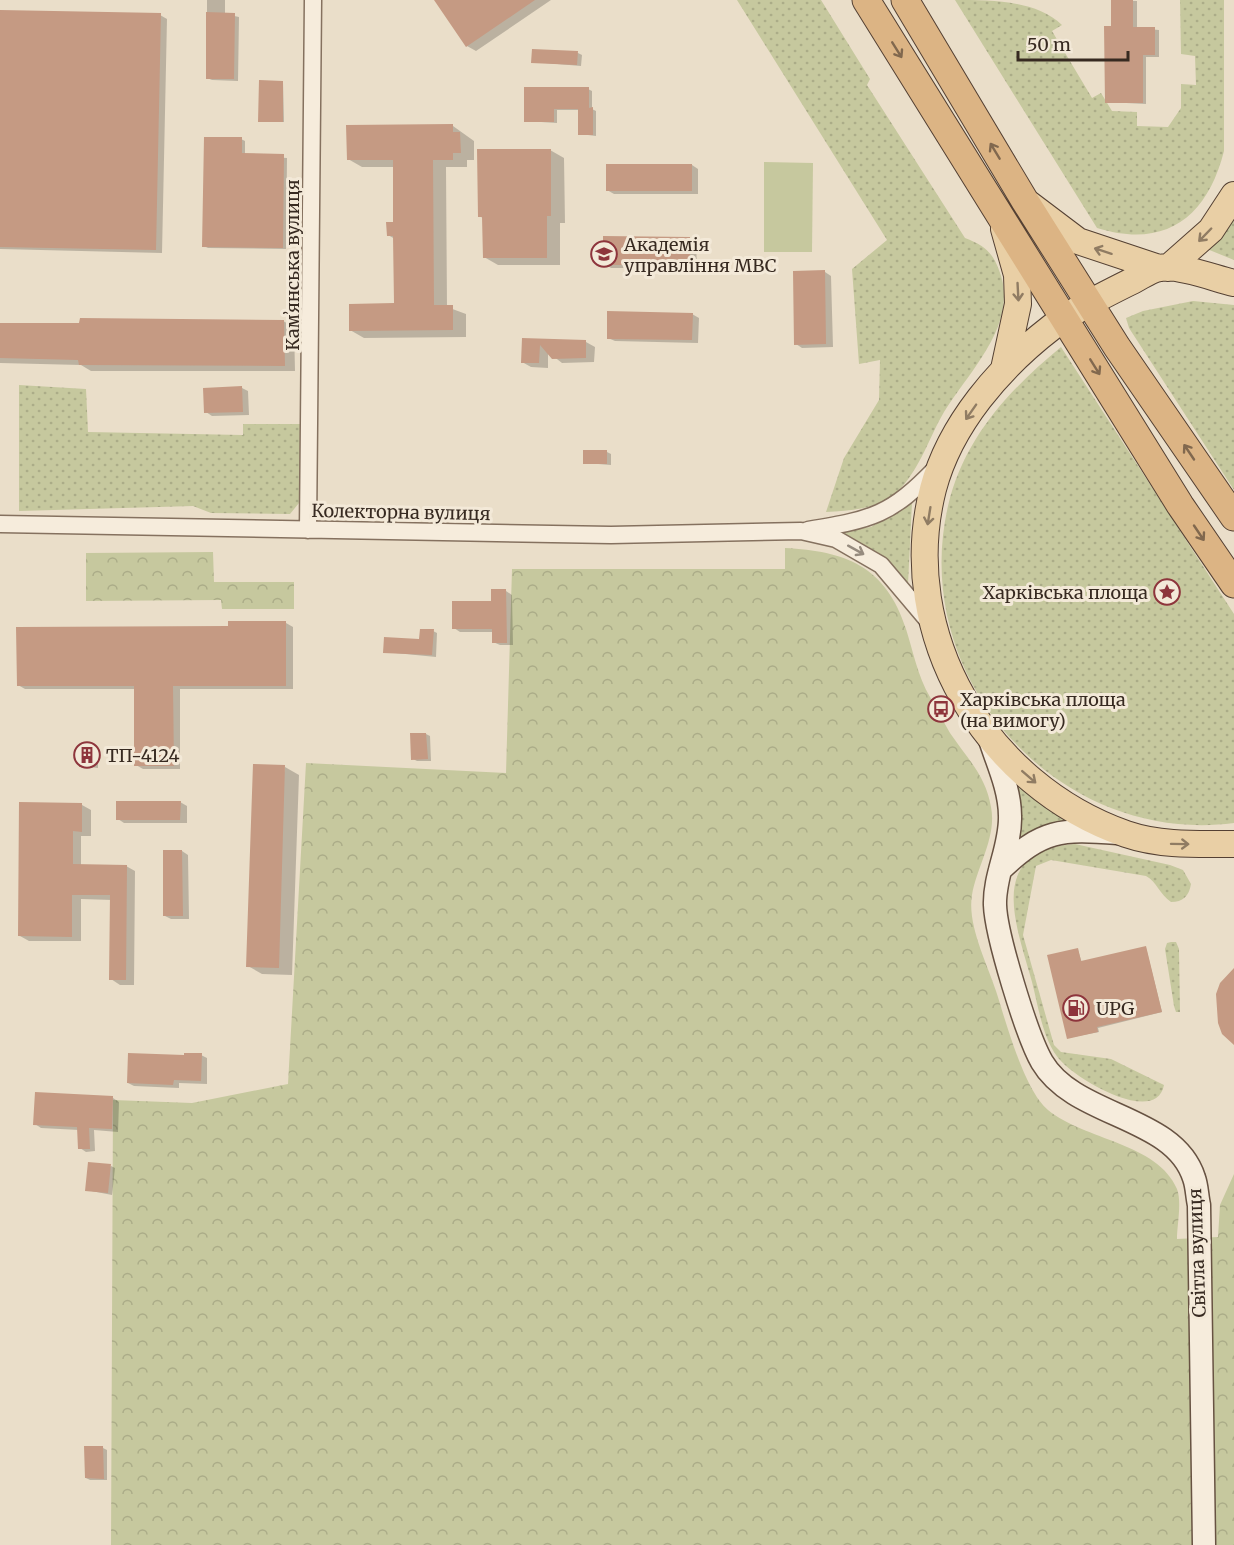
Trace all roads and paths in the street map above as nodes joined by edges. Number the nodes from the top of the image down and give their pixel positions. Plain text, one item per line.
1 (313, 0) edge
2 (866, 0) edge
3 (905, 0) edge
4 (1234, 195) edge
5 (1025, 201) junction
6 (1000, 215) junction
7 (1164, 268) junction
8 (1234, 284) edge
9 (1090, 303) junction
10 (1065, 318) junction
11 (1004, 369) junction
12 (945, 460) junction
13 (1234, 517) edge
14 (0, 525) edge
15 (308, 530) junction
16 (801, 531) junction
17 (1234, 584) edge
18 (933, 626) junction
19 (988, 735) junction
20 (1127, 834) junction
21 (1234, 844) edge
22 (1000, 870) junction
23 (1204, 1545) edge

1 - 15 street, Камʼянська вулиця
2 -> 6 highway
5 -> 3 highway
4 -> 7 main road
7 -> 5 main road
5 - 9 highway
6 - 10 highway
6 -> 11 main road
7 - 8 main road
7 - 9 main road
9 - 10 main road
13 -> 9 highway
10 - 11 main road
10 -> 17 highway
11 -> 12 main road
12 - 16 street, Колекторна вулиця
12 -> 18 main road
14 - 15 street, Колекторна вулиця
15 - 16 street, Колекторна вулиця
16 -> 18 street, Колекторна вулиця
18 - 19 main road
19 -> 20 main road
19 - 22 main road, Світла вулиця
20 -> 21 main road
20 - 22 main road
22 - 23 main road, Світла вулиця

